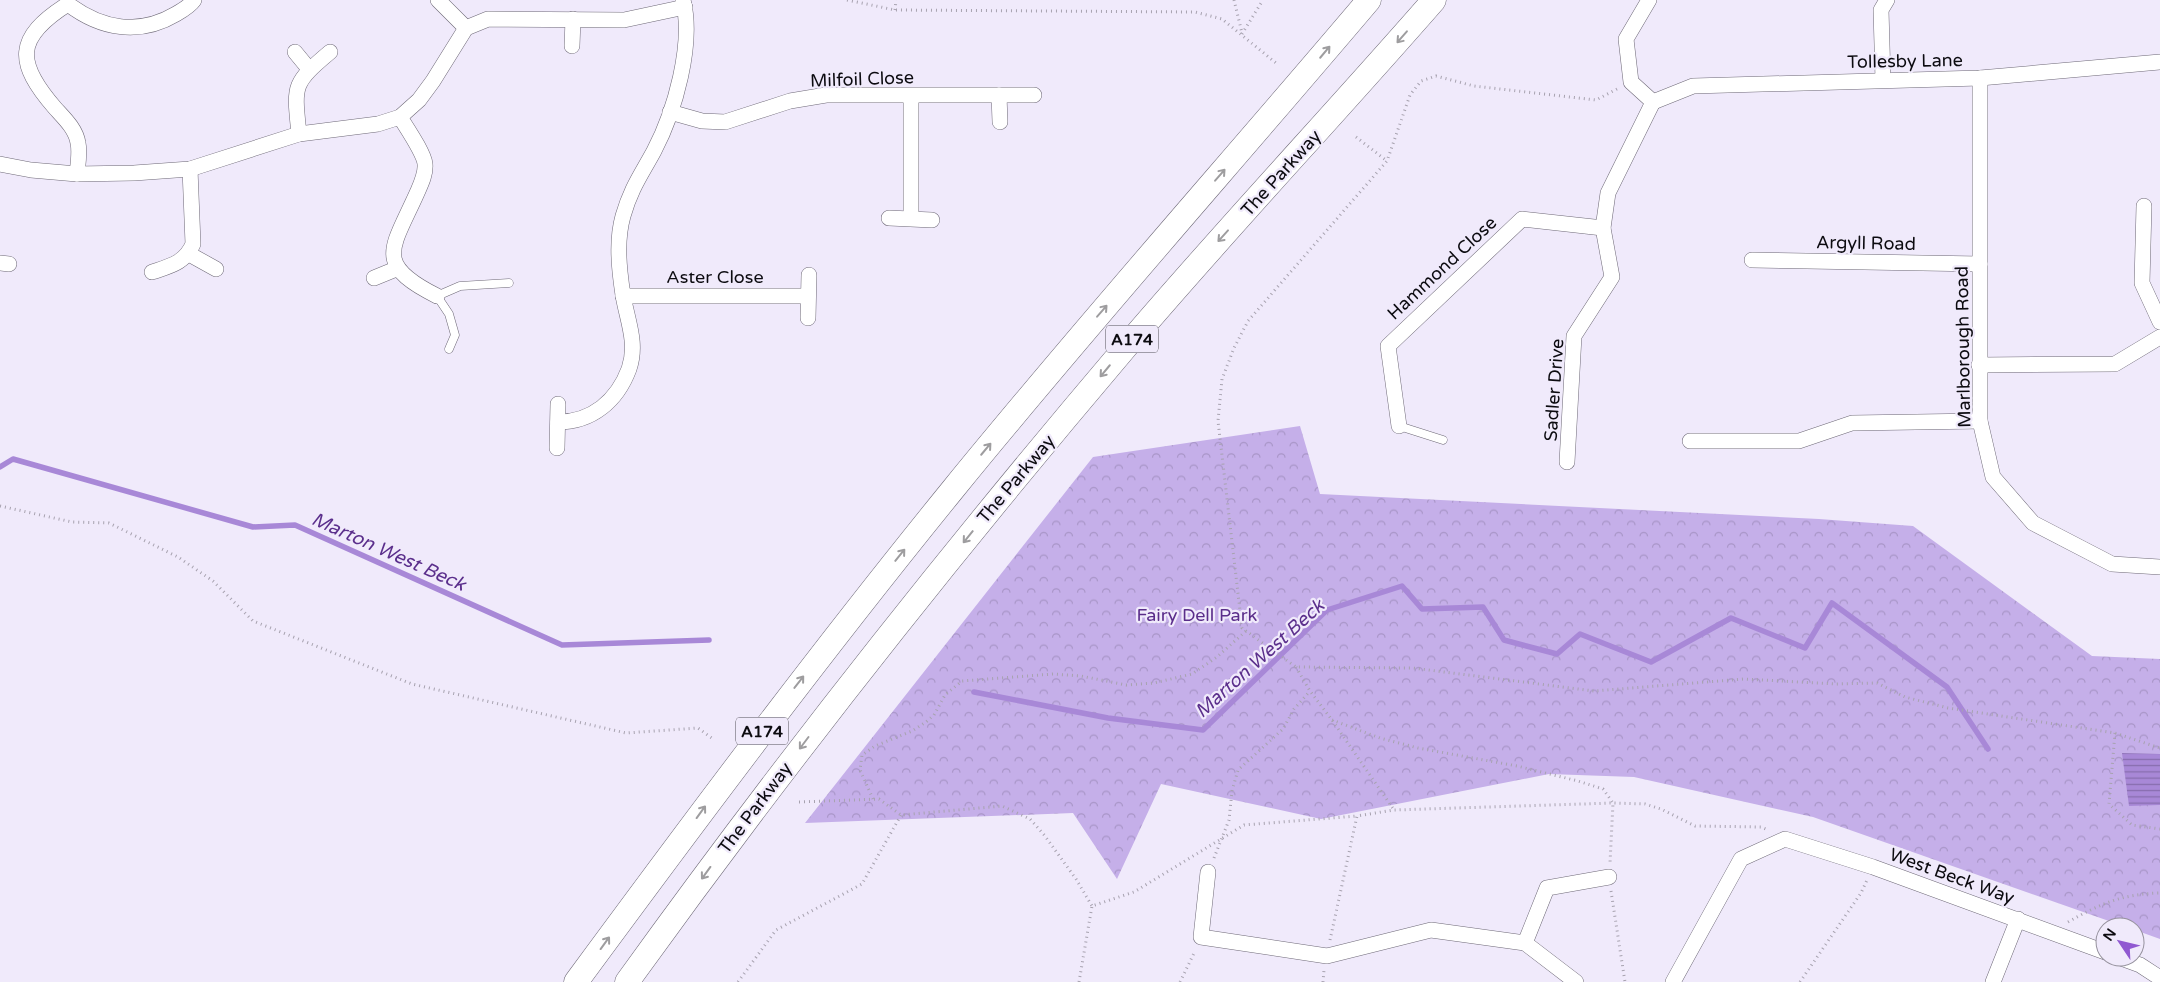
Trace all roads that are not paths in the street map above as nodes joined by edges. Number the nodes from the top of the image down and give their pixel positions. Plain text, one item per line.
1 (194, 0) edge
2 (438, 0) edge
3 (1369, 0) edge
4 (1434, 0) edge
5 (1649, 0) edge
6 (1886, 0) edge
7 (67, 2) edge
8 (684, 3) edge
9 (573, 19) junction
10 (466, 28) junction
11 (572, 46) dead end
12 (295, 52) dead end
13 (330, 52) dead end
14 (2160, 62) edge
15 (309, 69) junction
16 (1980, 78) junction
17 (1883, 80) junction
18 (999, 95) junction
19 (1034, 95) dead end
20 (911, 96) junction
21 (1653, 102) junction
22 (670, 112) junction
23 (400, 116) junction
24 (1000, 122) dead end
25 (299, 134) junction
26 (0, 164) edge
27 (190, 170) junction
28 (77, 174) junction
29 (2144, 206) dead end
30 (889, 218) dead end
31 (911, 218) junction
32 (932, 220) dead end
33 (1603, 228) junction
34 (189, 254) junction
35 (1752, 260) dead end
36 (1980, 264) junction
37 (396, 268) junction
38 (216, 269) dead end
39 (152, 272) dead end
40 (809, 275) dead end
41 (374, 278) dead end
42 (509, 283) dead end
43 (438, 296) junction
44 (623, 296) junction
45 (808, 296) junction
46 (808, 318) dead end
47 (2160, 322) edge
48 (2160, 338) edge
49 (450, 348) dead end
50 (1979, 365) junction
51 (558, 404) dead end
52 (1980, 421) junction
53 (558, 422) junction
54 (1399, 426) joint
55 (1443, 440) dead end
56 (1690, 442) dead end
57 (557, 448) dead end
58 (1567, 462) dead end
59 (2160, 567) edge
60 (1208, 872) road end
61 (1609, 878) dead end
62 (2018, 919) junction
63 (1525, 943) junction
64 (2095, 948) edge
65 (2143, 967) edge
66 (2160, 978) edge
67 (576, 982) edge
68 (627, 982) edge
69 (1576, 982) edge
70 (1673, 982) edge
71 (1993, 982) edge

1 - 7 street
2 - 10 street
67 -> 3 highway, A174
4 -> 68 highway, The Parkway / A174
5 - 21 street
6 - 17 street
7 - 28 street
8 - 9 street
8 - 22 street
9 - 10 street
9 - 11 street
10 - 23 street
12 - 15 street
13 - 15 street
14 - 16 street, Tollesby Lane
15 - 25 street
16 - 17 street, Tollesby Lane
16 - 36 street, Marlborough Road
17 - 21 street, Tollesby Lane
18 - 19 street, Milfoil Close
18 - 20 street, Milfoil Close
18 - 24 street
20 - 22 street, Milfoil Close
20 - 31 street
21 - 33 street, Sadler Drive
22 - 44 street
23 - 25 street
23 - 37 street
25 - 27 street
26 - 28 street
27 - 28 street
27 - 34 street
29 - 47 street
30 - 31 street
31 - 32 street
33 - 54 street, Hammond Close
33 - 58 street, Sadler Drive
34 - 38 street
34 - 39 street
35 - 36 street, Argyll Road
36 - 50 street, Marlborough Road
37 - 41 street
37 - 43 street
40 - 45 street
42 - 43 lane
43 - 49 lane
44 - 45 street, Aster Close
44 - 53 street
45 - 46 street
48 - 50 street
50 - 52 street, Marlborough Road
51 - 53 street
52 - 56 street
52 - 59 street, Marlborough Road
53 - 57 street
54 - 55 lane
60 - 63 street
61 - 63 street
62 - 64 street, West Beck Way
62 - 70 street, West Beck Way
62 - 71 street
63 - 69 street
65 - 66 street

